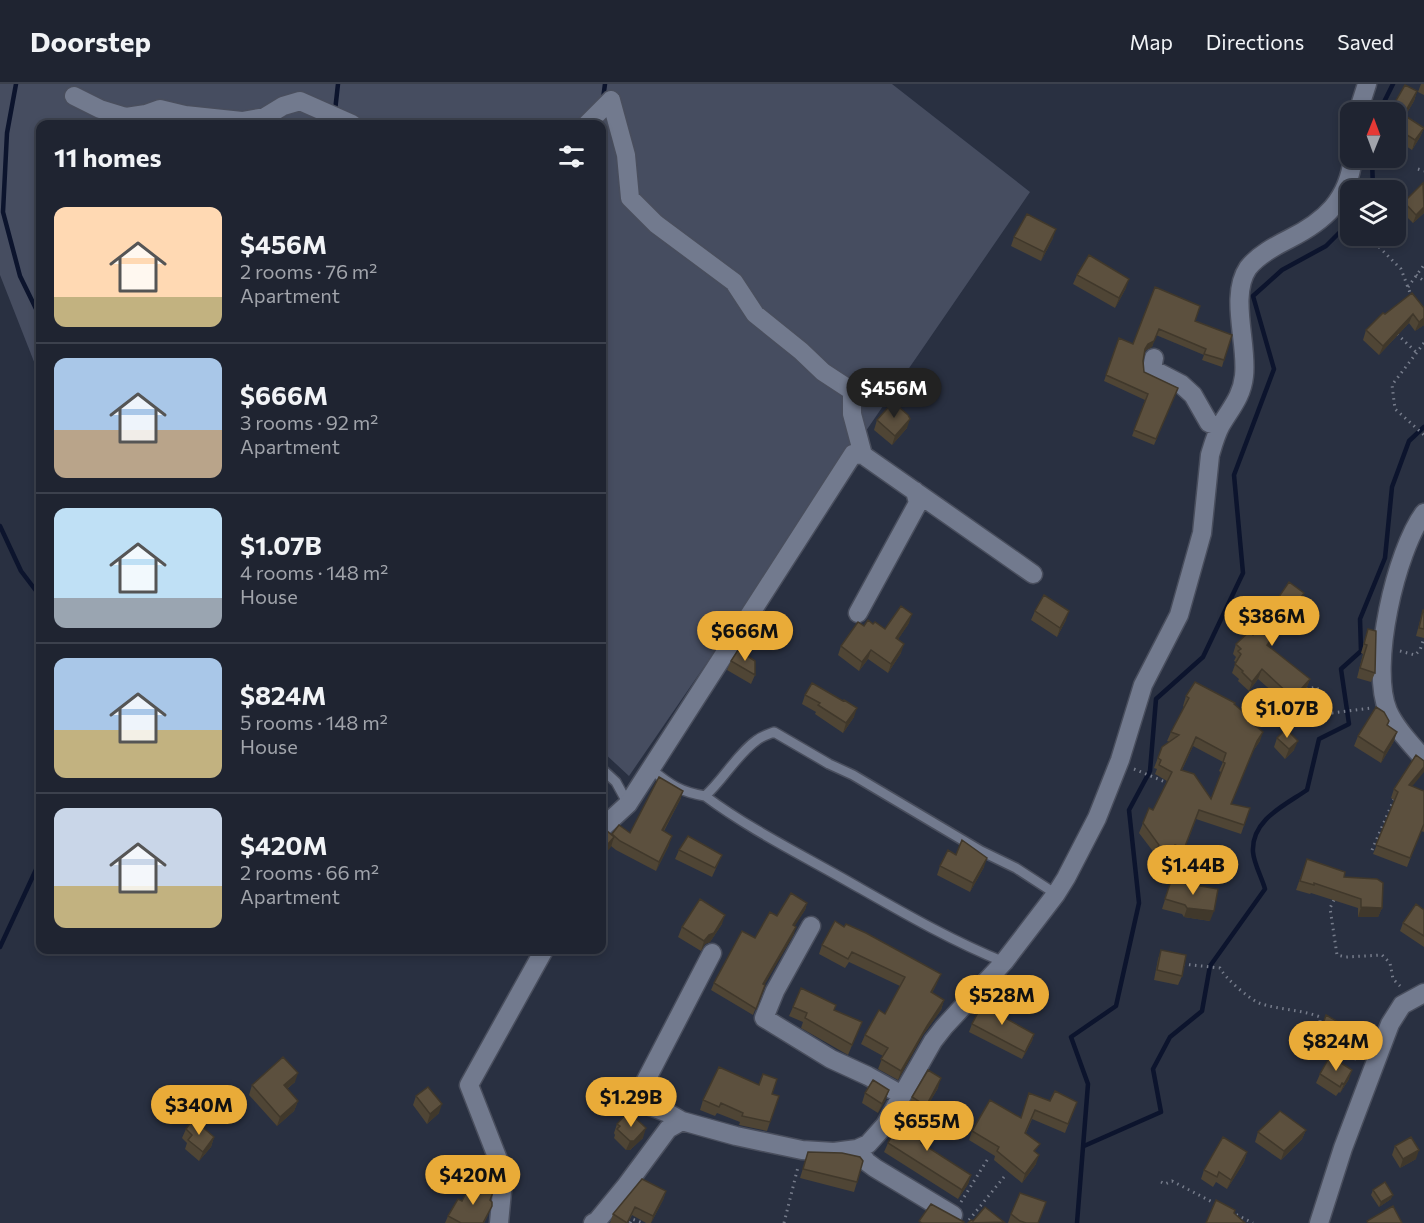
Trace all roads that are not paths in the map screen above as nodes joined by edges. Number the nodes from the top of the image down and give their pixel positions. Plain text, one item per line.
1 (1367, 84) edge
2 (74, 96) dead end
3 (1361, 102) edge
4 (232, 120) edge
5 (248, 120) edge
6 (342, 120) edge
7 (592, 120) edge
8 (1351, 168) edge
9 (1154, 358) dead end
10 (1220, 426) junction
11 (863, 454) junction
12 (915, 491) junction
13 (1424, 513) edge
14 (1033, 574) dead end
15 (858, 613) dead end
16 (1424, 759) edge
17 (651, 769) junction
18 (606, 773) edge
19 (705, 796) junction
20 (628, 804) junction
21 (606, 824) edge
22 (1056, 894) junction
23 (811, 926) dead end
24 (712, 953) dead end
25 (542, 954) edge
26 (1004, 962) junction
27 (1418, 995) edge
28 (902, 1095) junction
29 (682, 1121) junction
30 (857, 1149) junction
31 (959, 1219) edge
32 (500, 1223) edge
33 (593, 1223) edge
34 (1319, 1223) edge

1 - 3 street
2 - 4 street
5 - 6 street
7 - 11 street
8 - 10 street
9 - 10 street
10 - 22 street
11 - 12 street
11 - 17 street
12 - 14 street
12 - 15 street
13 - 16 street
17 - 19 lane
17 - 20 street
18 - 20 lane
19 - 22 lane
19 - 26 lane
20 - 21 street
22 - 26 street
23 - 28 street
24 - 29 street
25 - 32 street
26 - 28 street
27 - 34 street
28 - 30 street
29 - 30 street
29 - 33 street
30 - 31 street

